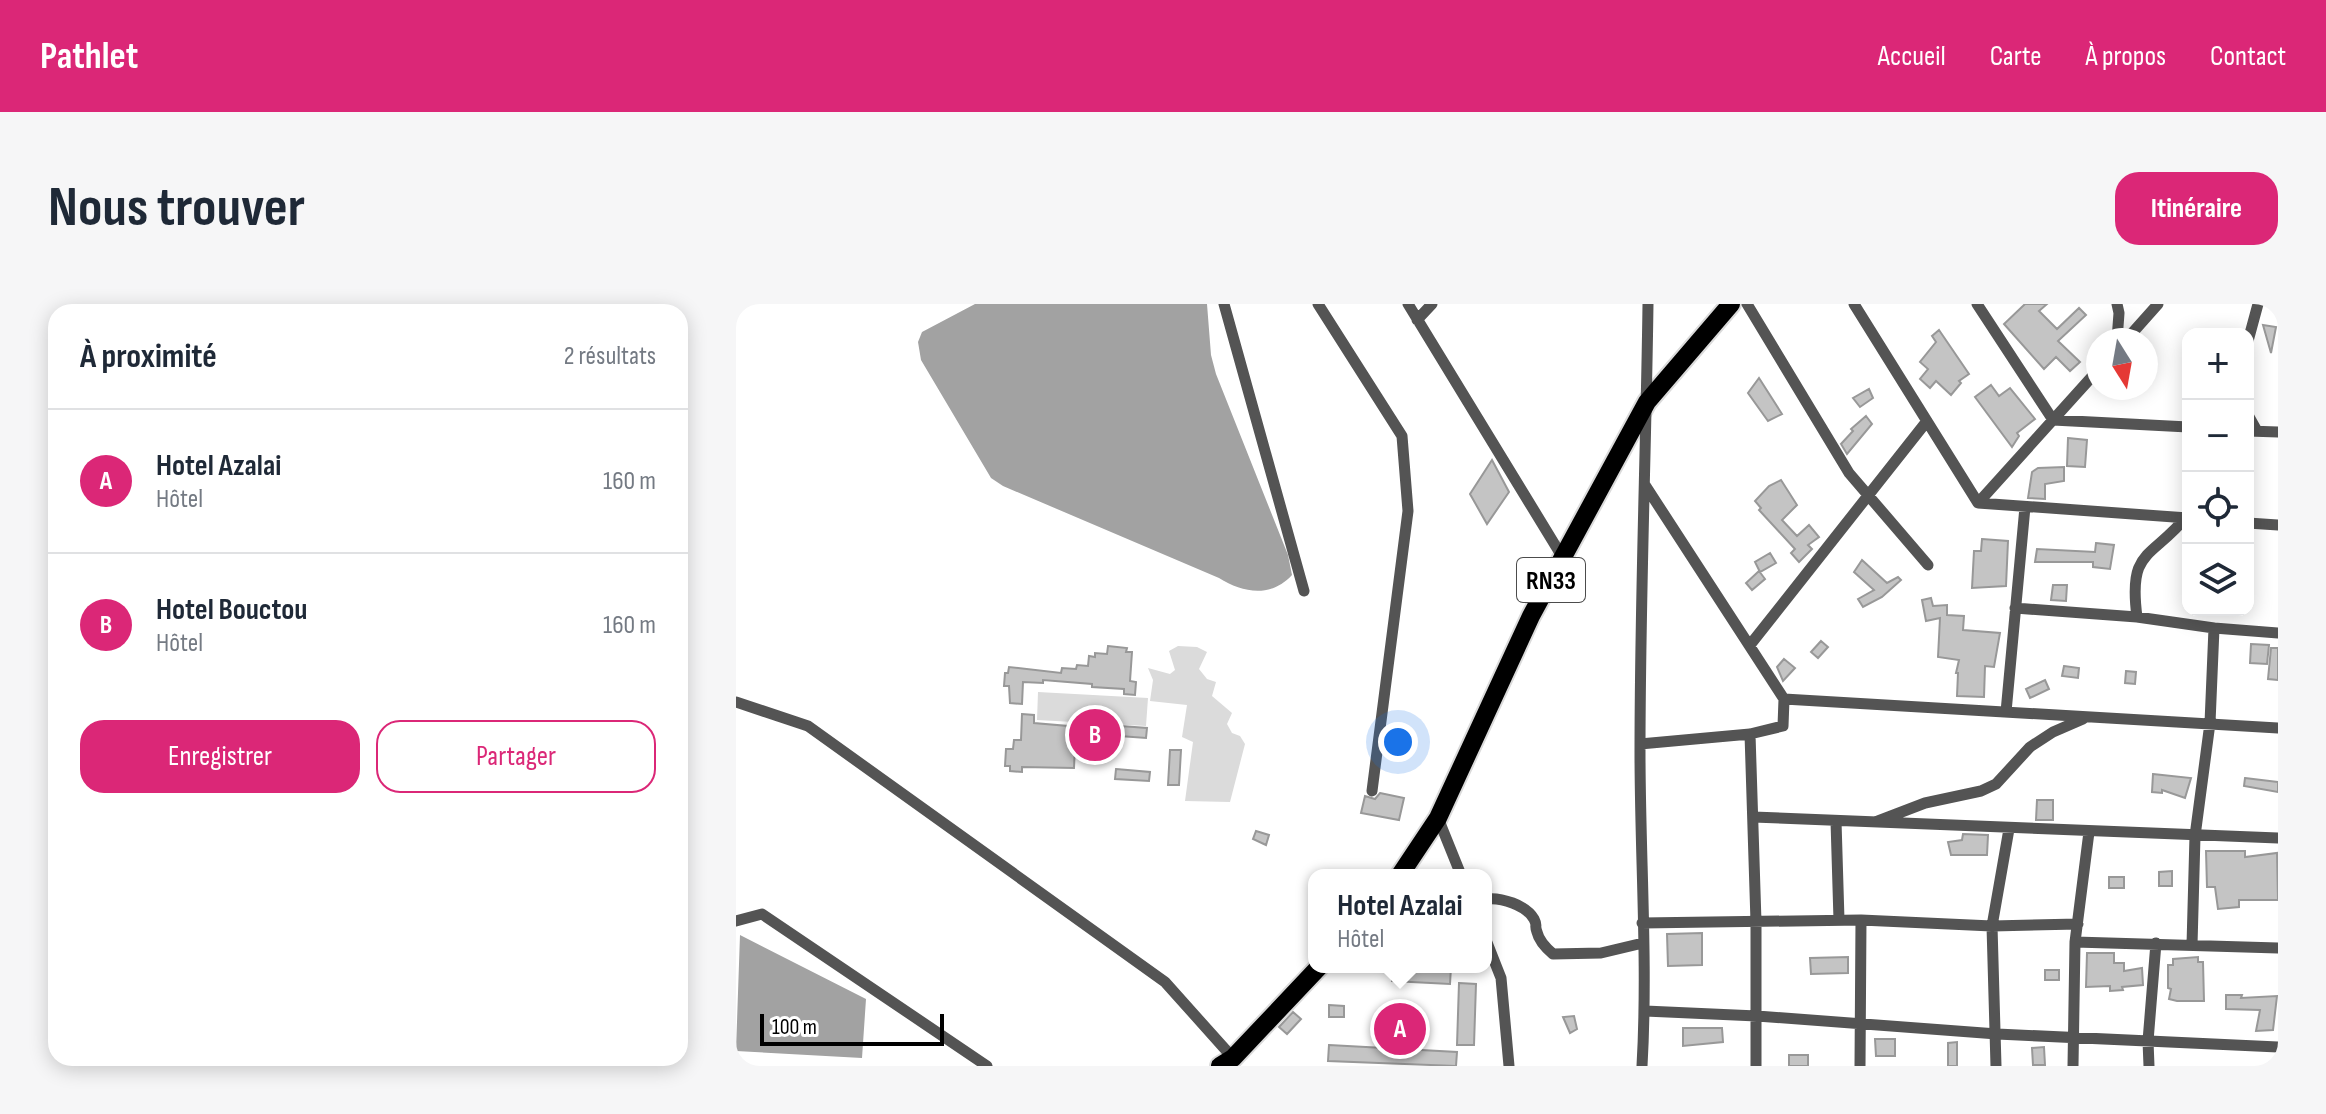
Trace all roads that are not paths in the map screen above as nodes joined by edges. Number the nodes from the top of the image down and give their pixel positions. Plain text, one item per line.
1 (1224, 304) edge
2 (1318, 304) edge
3 (1408, 304) edge
4 (1432, 304) edge
5 (1648, 304) edge
6 (1731, 304) edge
7 (1747, 304) edge
8 (1854, 304) edge
9 (1977, 304) edge
10 (2117, 304) edge
11 (2158, 304) edge
12 (2258, 304) edge
13 (1417, 320) junction
14 (2118, 328) edge
15 (2137, 328) edge
16 (2252, 328) edge
17 (2086, 383) edge
18 (1647, 402) junction
19 (2053, 420) junction
20 (1927, 421) junction
21 (2182, 427) edge
22 (2254, 431) edge
23 (2278, 432) edge
24 (1645, 484) junction
25 (1868, 495) junction
26 (1978, 503) junction
27 (2025, 507) junction
28 (2182, 517) edge
29 (2182, 522) edge
30 (2254, 523) edge
31 (2278, 525) edge
32 (1563, 558) junction
33 (1928, 565) dead end
34 (1304, 591) dead end
35 (2015, 608) junction
36 (2137, 617) junction
37 (2214, 628) junction
38 (2278, 633) edge
39 (1750, 645) junction
40 (1784, 699) junction
41 (736, 702) edge
42 (2006, 712) junction
43 (2087, 717) junction
44 (2210, 723) junction
45 (2278, 728) edge
46 (1750, 734) junction
47 (1640, 744) junction
48 (1372, 791) dead end
49 (1753, 817) junction
50 (1438, 818) junction
51 (1836, 821) junction
52 (1875, 822) junction
53 (2009, 829) junction
54 (2089, 832) junction
55 (2195, 836) junction
56 (2278, 838) edge
57 (1404, 869) edge
58 (1459, 869) edge
59 (1492, 898) edge
60 (1839, 920) junction
61 (1861, 920) junction
62 (736, 921) edge
63 (1756, 922) junction
64 (1642, 923) junction
65 (2078, 924) junction
66 (1992, 926) junction
67 (2075, 942) junction
68 (1643, 943) junction
69 (2156, 943) junction
70 (2192, 945) junction
71 (2278, 948) edge
72 (1492, 955) edge
73 (1313, 973) edge
74 (1645, 1011) junction
75 (1757, 1016) junction
76 (1860, 1024) junction
77 (1997, 1034) junction
78 (2073, 1037) junction
79 (2148, 1041) junction
80 (2278, 1047) edge
81 (1226, 1062) edge
82 (987, 1066) edge
83 (1509, 1066) edge
84 (1642, 1066) edge
85 (1756, 1066) edge
86 (1860, 1066) edge
87 (1996, 1066) edge
88 (2073, 1066) edge
89 (2149, 1066) edge

1 - 34 street
2 - 48 street
3 - 13 street
4 - 13 street
5 - 18 street
6 - 18 main road, RN33
7 - 25 street
8 - 20 street
9 - 19 street
10 - 14 street
11 - 15 street
12 - 16 street
13 - 32 street
17 - 19 street
18 - 24 street
18 - 32 main road, RN33
19 - 21 street
19 - 26 street
20 - 25 street
20 - 26 street
22 - 23 street
24 - 39 street
24 - 47 street
25 - 33 street
25 - 39 street
26 - 27 street
27 - 28 street
27 - 35 street
29 - 36 street
30 - 31 street
32 - 50 main road, RN33
35 - 36 street
35 - 42 street
36 - 37 street
37 - 38 street
37 - 44 street
39 - 40 street
40 - 42 street
40 - 46 street
41 - 81 street
42 - 43 street
43 - 44 street
43 - 52 street
44 - 45 street
44 - 55 street
46 - 47 street
46 - 49 street
47 - 64 street
49 - 51 street
49 - 63 street
50 - 57 main road, RN33
50 - 58 street
51 - 52 street
51 - 60 street
52 - 53 street
53 - 54 street
53 - 66 street
54 - 55 street
54 - 65 street
55 - 56 street
55 - 70 street
59 - 68 street
60 - 61 street
60 - 63 street
61 - 66 street
61 - 76 street
62 - 82 street
63 - 64 street
63 - 75 street
64 - 68 street
65 - 66 street
65 - 67 street
66 - 77 street
67 - 69 street
67 - 78 street
68 - 74 street
69 - 70 street
69 - 79 street
70 - 71 street
72 - 83 street
73 - 81 main road
74 - 75 street
74 - 84 street
75 - 76 street
75 - 85 street
76 - 77 street
76 - 86 street
77 - 78 street
77 - 87 street
78 - 79 street
78 - 88 street
79 - 80 street
79 - 89 street

